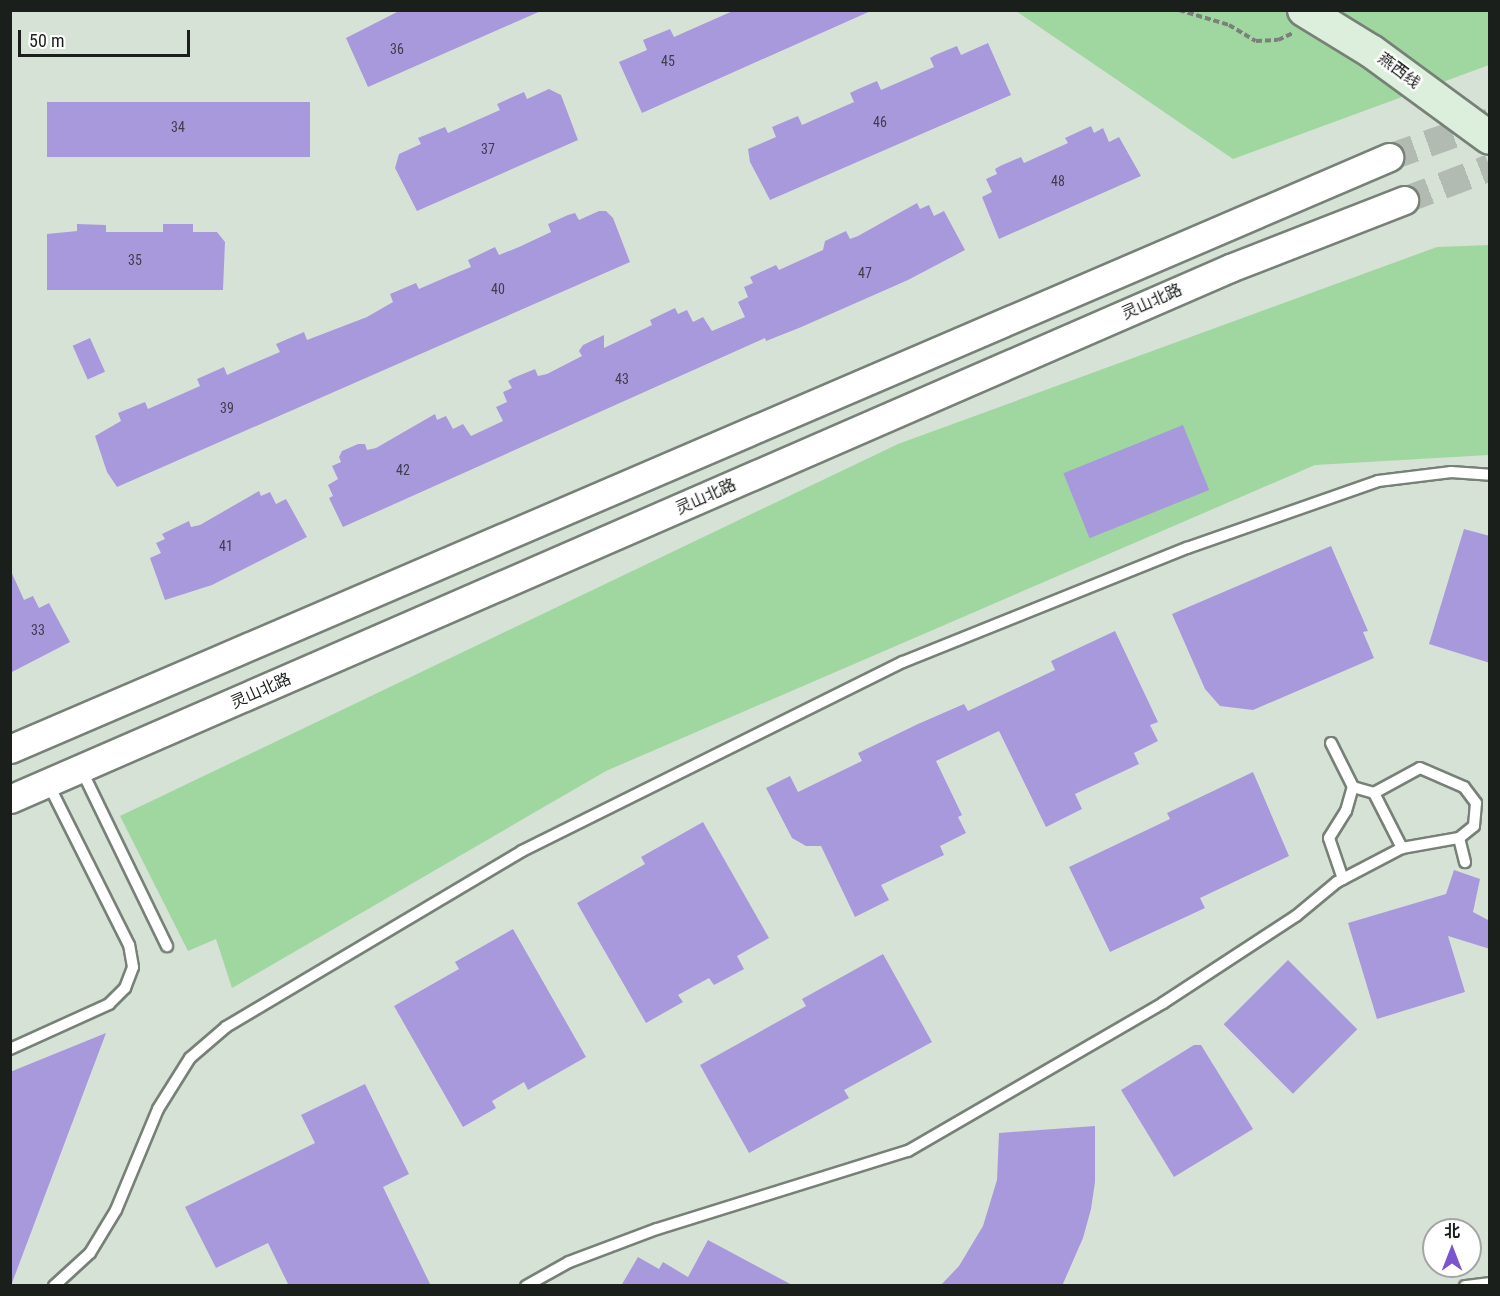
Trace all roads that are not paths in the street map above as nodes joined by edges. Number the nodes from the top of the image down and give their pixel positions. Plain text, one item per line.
1 (1307, 13) edge
2 (1490, 138) edge
3 (1389, 157) tunnel mouth
4 (1404, 200) tunnel mouth
5 (1490, 475) edge
6 (1330, 743) dead end
7 (10, 749) edge
8 (80, 769) junction
9 (48, 783) junction
10 (1353, 787) junction
11 (1374, 793) junction
12 (10, 799) edge
13 (1459, 838) junction
14 (1402, 848) junction
15 (1465, 862) dead end
16 (1342, 879) junction
17 (167, 946) dead end
18 (10, 1048) edge
19 (1490, 1283) edge
20 (54, 1286) edge
21 (526, 1286) edge
22 (1464, 1286) edge

1 - 2 main road, 燕西线
3 - 7 street
4 - 8 street, 灵山北路
5 - 20 lane
6 - 10 lane
8 - 9 street, 灵山北路
8 - 17 lane
9 - 12 street, 灵山北路
9 - 18 lane
10 - 11 lane
10 - 16 lane
11 - 13 lane
11 - 14 lane
13 - 14 lane
13 - 15 lane
14 - 16 lane
16 - 21 lane
19 - 22 lane

